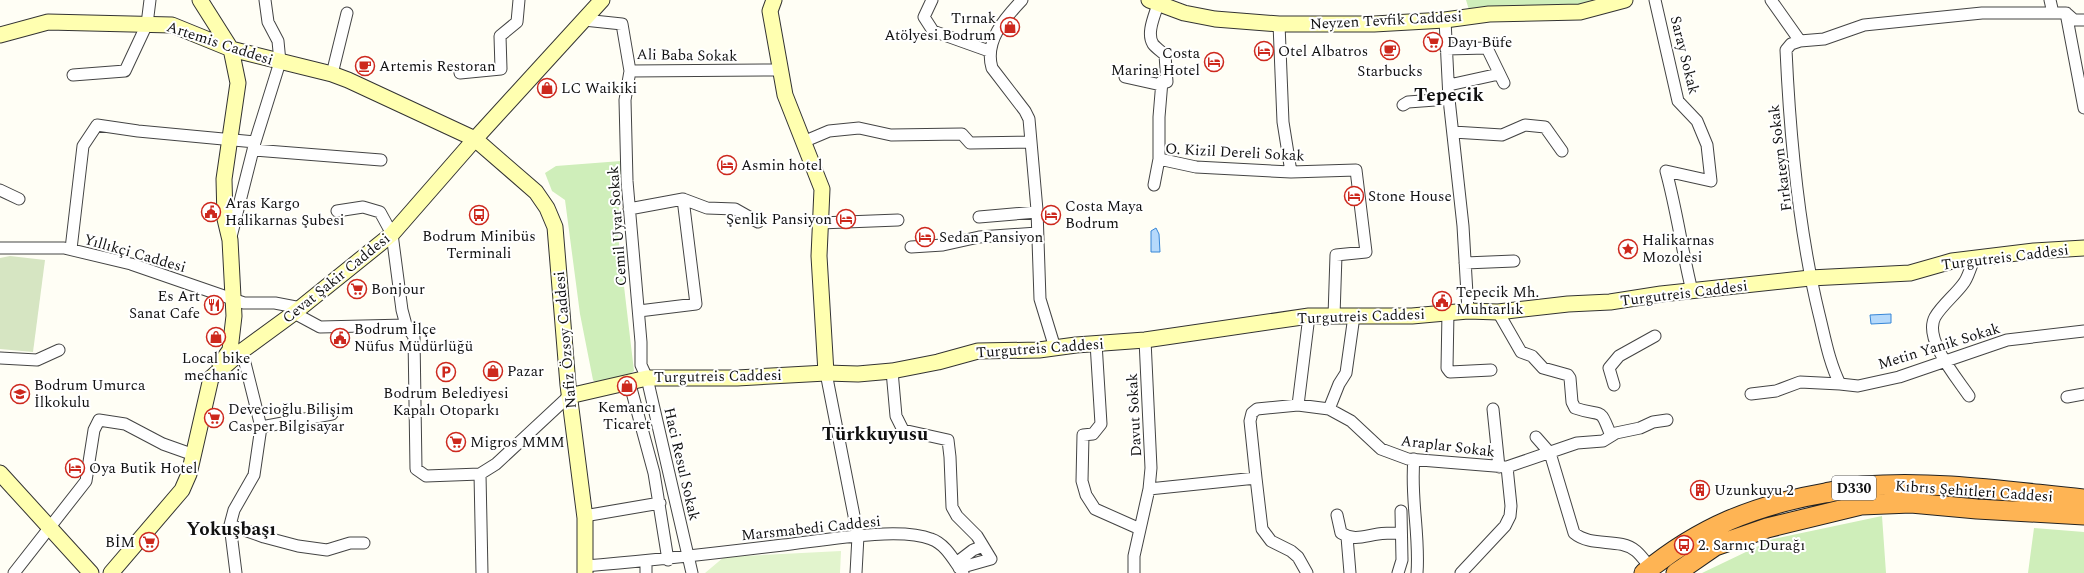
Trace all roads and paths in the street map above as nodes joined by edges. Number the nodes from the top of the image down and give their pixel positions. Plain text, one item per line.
1 (150, 0) edge
2 (200, 0) edge
3 (265, 0) edge
4 (519, 0) edge
5 (602, 0) edge
6 (774, 0) edge
7 (932, 0) edge
8 (1022, 0) edge
9 (1625, 0) edge
10 (1655, 0) edge
11 (1771, 0) edge
12 (2050, 0) edge
13 (1153, 2) edge
14 (347, 13) dead end
15 (2053, 13) junction
16 (2066, 13) junction
17 (584, 20) junction
18 (1445, 20) junction
19 (2084, 20) edge
20 (147, 24) junction
21 (1279, 24) junction
22 (0, 35) edge
23 (1800, 41) junction
24 (1446, 48) junction
25 (231, 49) junction
26 (989, 51) junction
27 (280, 62) junction
28 (780, 70) junction
29 (630, 72) junction
30 (460, 73) dead end
31 (332, 74) junction
32 (73, 75) dead end
33 (1125, 77) dead end
34 (1161, 85) junction
35 (1449, 85) junction
36 (1449, 99) junction
37 (1403, 105) dead end
38 (2084, 108) edge
39 (1453, 132) junction
40 (229, 139) junction
41 (474, 139) junction
42 (803, 142) junction
43 (1031, 142) junction
44 (254, 146) junction
45 (1562, 151) dead end
46 (1159, 159) junction
47 (381, 160) dead end
48 (1292, 172) junction
49 (1154, 185) dead end
50 (0, 190) edge
51 (19, 199) dead end
52 (683, 199) junction
53 (629, 209) junction
54 (337, 211) dead end
55 (1038, 212) junction
56 (979, 217) dead end
57 (898, 220) dead end
58 (758, 222) dead end
59 (820, 224) junction
60 (1038, 233) junction
61 (392, 234) junction
62 (230, 240) junction
63 (911, 247) dead end
64 (0, 248) edge
65 (2084, 248) edge
66 (71, 250) junction
67 (1975, 259) junction
68 (1514, 260) dead end
69 (1465, 263) junction
70 (1810, 278) junction
71 (1692, 291) junction
72 (235, 300) junction
73 (298, 311) junction
74 (639, 311) junction
75 (1468, 311) junction
76 (1448, 312) junction
77 (1498, 312) junction
78 (1309, 316) junction
79 (1334, 316) junction
80 (1354, 316) junction
81 (406, 325) junction
82 (2084, 331) edge
83 (1655, 336) dead end
84 (1145, 340) junction
85 (1096, 344) junction
86 (1055, 348) junction
87 (59, 350) dead end
88 (242, 351) junction
89 (0, 358) edge
90 (1944, 362) junction
91 (1491, 370) dead end
92 (892, 371) junction
93 (826, 373) junction
94 (211, 378) junction
95 (647, 378) junction
96 (629, 381) junction
97 (1840, 384) junction
98 (1614, 385) dead end
99 (1751, 394) dead end
100 (2084, 394) edge
101 (569, 396) junction
102 (1969, 396) dead end
103 (2067, 397) dead end
104 (1298, 405) junction
105 (1329, 409) junction
106 (1493, 409) dead end
107 (332, 414) dead end
108 (1668, 420) dead end
109 (261, 428) junction
110 (1611, 436) junction
111 (1536, 437) dead end
112 (1550, 453) junction
113 (194, 455) junction
114 (1414, 459) junction
115 (1503, 467) junction
116 (0, 473) edge
117 (480, 474) junction
118 (1256, 478) junction
119 (1149, 489) junction
120 (2084, 499) edge
121 (660, 503) junction
122 (1401, 512) dead end
123 (1337, 515) dead end
124 (2084, 515) edge
125 (584, 516) junction
126 (230, 525) junction
127 (50, 527) junction
128 (1140, 529) junction
129 (1400, 533) junction
130 (858, 536) junction
131 (1348, 537) junction
132 (364, 543) dead end
133 (687, 557) junction
134 (668, 560) junction
135 (646, 561) junction
136 (960, 568) edge
137 (585, 570) edge
138 (1648, 570) edge
139 (14, 573) edge
140 (91, 573) edge
141 (111, 573) edge
142 (236, 573) edge
143 (482, 573) edge
144 (646, 573) edge
145 (692, 573) edge
146 (856, 573) edge
147 (1134, 573) edge
148 (1306, 573) edge
149 (1350, 573) edge
150 (1398, 573) edge
151 (1417, 573) edge
152 (1461, 573) edge
153 (1676, 573) edge

1 - 20 street
2 - 25 main road
3 - 27 street
4 - 30 street
5 - 17 main road, Cevat Şakir Caddesi
6 - 28 main road
7 - 26 street
8 - 26 street
9 - 18 main road, Neyzen Tevfik Caddesi
10 - 71 street, Saray Sokak
11 - 23 street
12 - 15 street
13 - 21 main road, Neyzen Tevfik Caddesi
13 - 34 street
14 - 31 street
15 - 16 street
15 - 23 street
16 - 19 street
16 - 38 street
17 - 29 street, Ali Baba Sokak
17 - 41 main road, Cevat Şakir Caddesi
18 - 21 main road, Neyzen Tevfik Caddesi
18 - 24 street
20 - 22 main road, Artemis Caddesi
20 - 25 main road, Artemis Caddesi
20 - 32 street
21 - 48 street
23 - 70 street, Fırkateyn Sokak
24 - 35 street
24 - 35 street
25 - 27 main road, Artemis Caddesi
25 - 40 main road
26 - 43 street
27 - 31 main road, Artemis Caddesi
27 - 44 street
28 - 29 street, Ali Baba Sokak
28 - 42 main road
29 - 53 street, Cemil Uyar Sokak
31 - 41 main road, Artemis Caddesi
33 - 34 street
34 - 46 street
35 - 36 street
36 - 37 street
36 - 39 street
39 - 45 street
39 - 69 street
40 - 44 street
40 - 62 main road
40 - 66 street
41 - 61 main road, Cevat Şakir Caddesi
41 - 101 main road, Nafiz Özsoy Caddesi
42 - 43 street
42 - 59 main road
43 - 55 street
44 - 47 street
44 - 62 street
46 - 48 street, O. Kizil Dereli Sokak
46 - 49 street, O. Kizil Dereli Sokak
48 - 79 street, O. Kizil Dereli Sokak
50 - 51 street
52 - 53 street
52 - 58 street
52 - 74 street
53 - 74 street, Cemil Uyar Sokak
54 - 61 street
55 - 56 street
55 - 60 street
57 - 59 street
59 - 93 main road
60 - 63 street
60 - 86 street
61 - 73 main road, Cevat Şakir Caddesi
61 - 81 street
62 - 72 main road
64 - 66 street, Yıllıkçi Caddesi
65 - 67 main road, Turgutreis Caddesi
66 - 72 street, Yıllıkçi Caddesi
67 - 70 main road, Turgutreis Caddesi
67 - 90 street
68 - 69 street
69 - 75 street
70 - 71 main road, Turgutreis Caddesi
70 - 97 street
71 - 77 main road, Turgutreis Caddesi
72 - 73 street, Yıllıkçi Caddesi
72 - 94 main road
73 - 81 street, Yıllıkçi Caddesi
73 - 88 main road, Cevat Şakir Caddesi
74 - 95 street, Cemil Uyar Sokak
75 - 76 main road, Turgutreis Caddesi
75 - 77 main road, Turgutreis Caddesi
76 - 80 main road, Turgutreis Caddesi
76 - 91 street
77 - 110 street
78 - 79 main road, Turgutreis Caddesi
78 - 84 main road, Turgutreis Caddesi
78 - 104 street
79 - 80 main road, Turgutreis Caddesi
80 - 105 street
81 - 117 street
82 - 90 street, Metin Yanik Sokak
83 - 98 street
84 - 85 main road, Turgutreis Caddesi
84 - 119 street, Davut Sokak
85 - 86 main road, Turgutreis Caddesi
85 - 128 street
86 - 92 main road, Turgutreis Caddesi
87 - 89 street
88 - 94 main road, Cevat Şakir Caddesi
88 - 109 street
90 - 97 street, Metin Yanik Sokak
90 - 102 street
92 - 93 main road, Turgutreis Caddesi
92 - 136 street
93 - 95 main road, Turgutreis Caddesi
93 - 130 street
94 - 113 main road
95 - 96 main road, Turgutreis Caddesi
95 - 133 street, Haci Resul Sokak
96 - 101 main road, Turgutreis Caddesi
96 - 121 street
97 - 99 street, Metin Yanik Sokak
100 - 103 street
101 - 117 street
101 - 125 main road, Nafiz Özsoy Caddesi
104 - 105 street, Araplar Sokak
104 - 118 street, Araplar Sokak
105 - 114 street, Araplar Sokak
106 - 115 street
107 - 109 street
108 - 110 street, Araplar Sokak
109 - 126 street
110 - 112 street, Araplar Sokak
111 - 112 street
112 - 115 street, Araplar Sokak
112 - 138 street
113 - 127 street
113 - 141 main road
114 - 115 street, Araplar Sokak
114 - 151 street
115 - 152 street
116 - 127 main road
117 - 143 street
118 - 119 street
118 - 148 street
119 - 128 street
120 - 138 highway, Kıbrıs Şehitleri Caddesi / D330
121 - 125 street
121 - 134 street
122 - 129 street
123 - 131 street
124 - 153 highway, Kıbrıs Şehitleri Caddesi / D330
125 - 137 main road, Nafiz Özsoy Caddesi
126 - 132 street
126 - 142 street
127 - 139 street
127 - 140 main road
128 - 147 street
129 - 131 street
129 - 150 street
130 - 133 street, Marsmabedi Caddesi
130 - 136 street, Marsmabedi Caddesi
130 - 146 street
131 - 149 street
133 - 134 street, Marsmabedi Caddesi
133 - 145 street, Haci Resul Sokak
134 - 135 street, Marsmabedi Caddesi
135 - 137 street, Marsmabedi Caddesi
135 - 144 street

